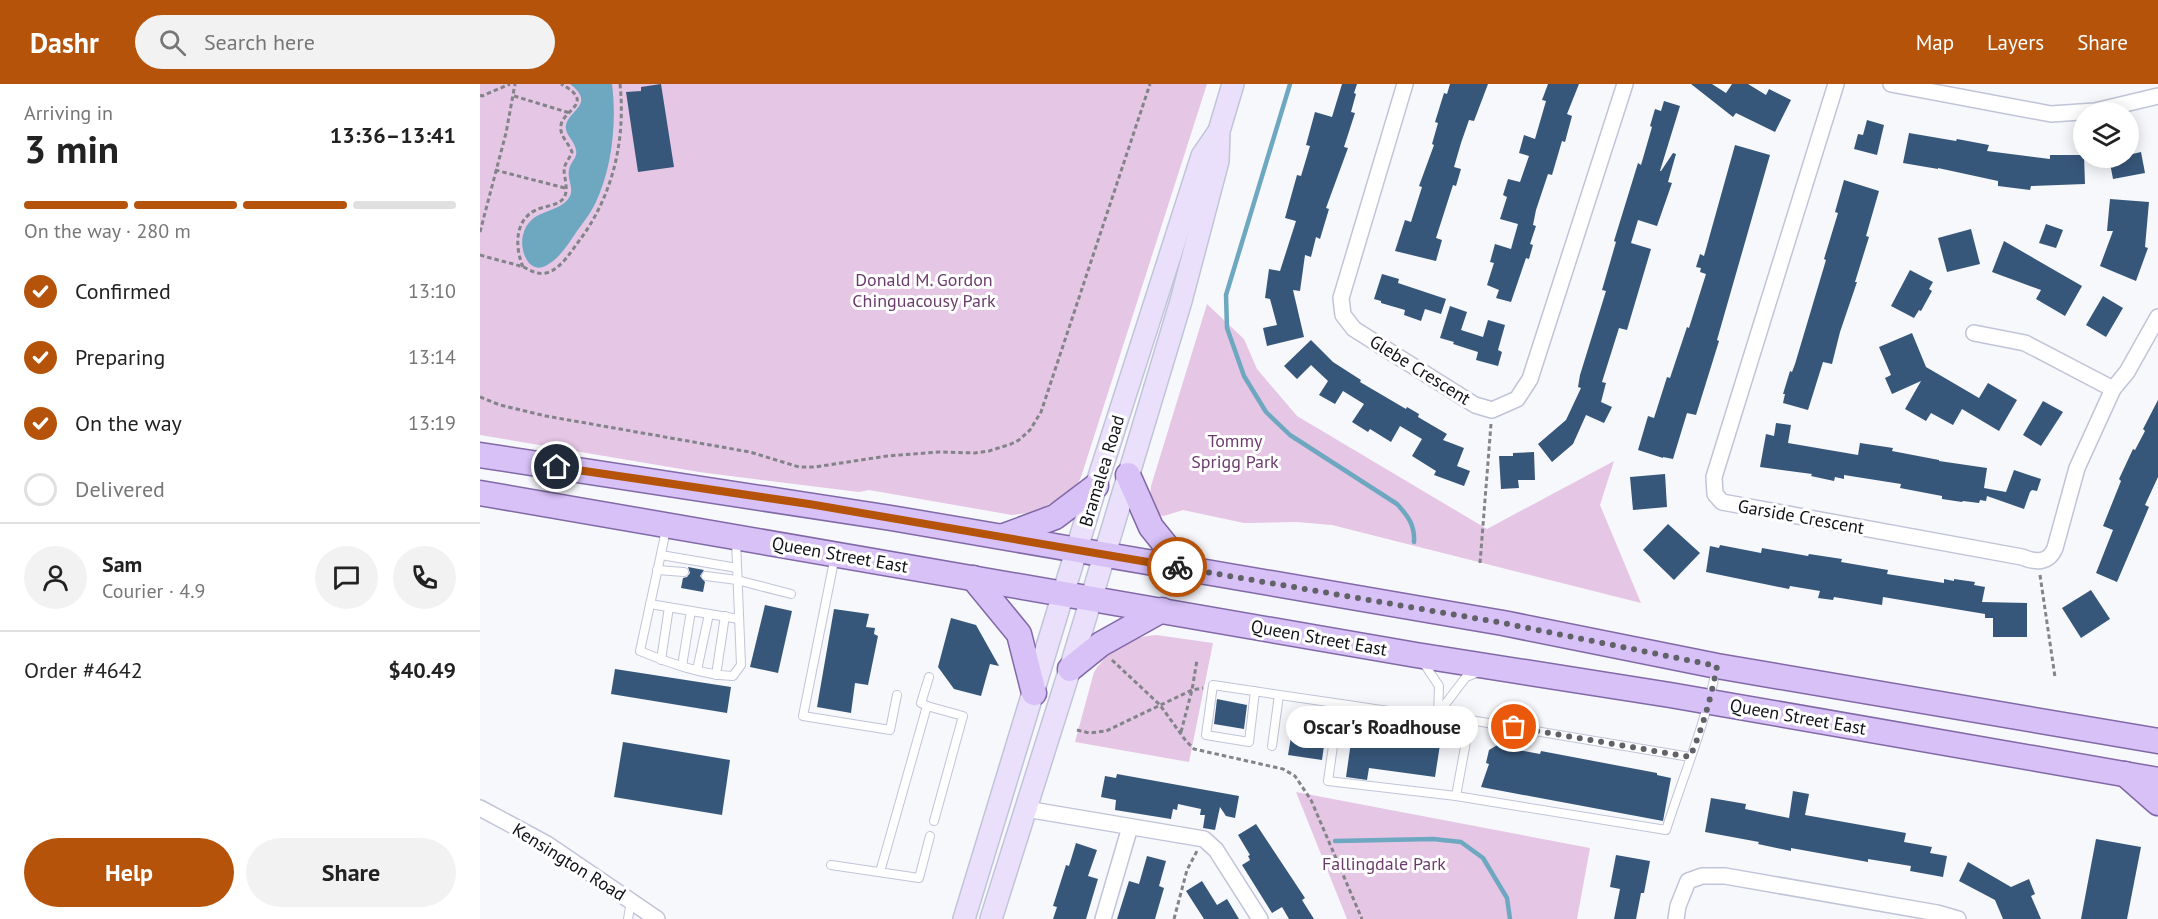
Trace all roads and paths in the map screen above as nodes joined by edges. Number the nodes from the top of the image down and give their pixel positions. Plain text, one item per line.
1 (510, 84) edge
2 (515, 84) edge
3 (561, 84) edge
4 (620, 84) edge
5 (1150, 84) edge
6 (1233, 84) edge
7 (1405, 84) edge
8 (1625, 84) edge
9 (1836, 84) edge
10 (1891, 84) edge
11 (480, 95) edge
12 (2156, 95) edge
13 (514, 96) junction
14 (571, 113) junction
15 (1219, 131) junction
16 (495, 170) junction
17 (565, 188) junction
18 (480, 232) edge
19 (480, 255) edge
20 (523, 267) junction
21 (2158, 317) edge
22 (1974, 333) dead end
23 (2114, 389) junction
24 (480, 397) edge
25 (1492, 410) junction
26 (480, 455) edge
27 (1128, 475) junction
28 (1096, 486) junction
29 (480, 493) edge
30 (665, 525) junction
31 (1003, 537) junction
32 (736, 538) junction
33 (1077, 550) junction
34 (661, 555) junction
35 (835, 555) junction
36 (1104, 555) junction
37 (2038, 562) junction
38 (1480, 563) dead end
39 (737, 568) junction
40 (1184, 568) junction
41 (657, 570) junction
42 (684, 572) dead end
43 (706, 576) dead end
44 (973, 578) junction
45 (737, 580) junction
46 (791, 594) dead end
47 (1064, 594) junction
48 (1091, 598) junction
49 (650, 604) junction
50 (669, 607) junction
51 (690, 610) junction
52 (1162, 610) junction
53 (709, 614) junction
54 (725, 616) junction
55 (739, 619) junction
56 (1105, 654) dead end
57 (1416, 655) junction
58 (661, 660) junction
59 (1197, 660) dead end
60 (682, 666) junction
61 (1717, 666) junction
62 (1490, 667) junction
63 (1070, 669) junction
64 (697, 670) junction
65 (717, 675) junction
66 (929, 677) dead end
67 (2055, 677) dead end
68 (1213, 685) junction
69 (1192, 690) junction
70 (1255, 691) junction
71 (1034, 693) junction
72 (897, 695) dead end
73 (1279, 695) junction
74 (1710, 702) junction
75 (1340, 704) junction
76 (1160, 705) junction
77 (927, 706) junction
78 (1438, 716) junction
79 (1470, 720) junction
80 (2158, 725) edge
81 (1077, 730) dead end
82 (1180, 732) junction
83 (2115, 733) junction
84 (2158, 741) edge
85 (1272, 746) dead end
86 (1690, 757) junction
87 (2125, 774) junction
88 (2158, 780) edge
89 (1456, 796) junction
90 (2158, 803) edge
91 (480, 808) edge
92 (1026, 809) junction
93 (934, 821) dead end
94 (1130, 827) junction
95 (930, 836) dead end
96 (1204, 839) junction
97 (831, 865) dead end
98 (880, 872) junction
99 (631, 901) junction
100 (628, 919) edge
101 (657, 919) edge
102 (964, 919) edge
103 (991, 919) edge
104 (1103, 919) edge
105 (1174, 919) edge
106 (1260, 919) edge
107 (1362, 919) edge
108 (1676, 919) edge
109 (1958, 919) edge

1 - 11 path
2 - 13 path
3 - 14 path
4 - 20 path
5 - 24 path
6 - 15 main road, Bramalea Road
7 - 25 street, Glebe Crescent
8 - 25 street, Glebe Crescent
9 - 37 street, Garside Crescent
10 - 12 street
13 - 14 path
13 - 16 path
14 - 17 path
15 - 27 main road, Bramalea Road
15 - 28 main road, Bramalea Road
16 - 17 path
16 - 18 path
17 - 20 path
19 - 20 path
21 - 23 street
22 - 23 street
23 - 37 street
25 - 38 path
26 - 31 main road, Queen Street East
27 - 36 main road, Bramalea Road
27 - 40 main road
28 - 31 main road
28 - 33 main road, Bramalea Road
29 - 30 main road, Queen Street East
30 - 32 main road, Queen Street East
30 - 34 lane
31 - 33 main road, Queen Street East
32 - 35 main road, Queen Street East
32 - 39 lane
33 - 36 main road, Queen Street East
33 - 47 main road, Bramalea Road
34 - 39 lane
34 - 41 lane
35 - 44 main road, Queen Street East
35 - 72 lane
36 - 40 main road, Queen Street East
36 - 48 main road, Bramalea Road
37 - 67 path
39 - 45 lane
40 - 61 main road, Queen Street East
41 - 42 lane
41 - 49 lane
43 - 45 lane
44 - 47 main road, Queen Street East
44 - 71 main road
45 - 46 lane
45 - 55 lane
47 - 48 main road, Queen Street East
47 - 71 main road, Bramalea Road
48 - 52 main road, Queen Street East
48 - 63 main road, Bramalea Road
49 - 50 lane
49 - 58 lane
50 - 51 lane
50 - 58 lane
51 - 53 lane
51 - 60 lane
52 - 57 main road, Queen Street East
52 - 63 main road
53 - 54 lane
53 - 64 lane
54 - 55 lane
54 - 65 lane
55 - 65 lane
56 - 76 path
57 - 62 main road, Queen Street East
57 - 78 lane
58 - 60 lane
59 - 69 path
60 - 64 lane
61 - 74 lane
61 - 83 main road, Queen Street East
62 - 74 main road, Queen Street East
62 - 78 lane
63 - 92 main road, Bramalea Road
64 - 65 lane
66 - 77 lane
68 - 69 path
68 - 70 lane
68 - 70 lane
69 - 76 path
69 - 82 path
70 - 73 lane
71 - 102 main road, Bramalea Road
73 - 75 lane
73 - 85 lane
74 - 86 lane
74 - 87 main road, Queen Street East
75 - 78 lane
75 - 89 lane
76 - 81 path
76 - 82 path
77 - 93 lane
77 - 98 lane
78 - 79 lane
79 - 86 lane
79 - 89 lane
80 - 83 main road
82 - 107 path
83 - 84 main road, Queen Street East
86 - 89 lane
87 - 88 main road, Queen Street East
87 - 90 main road
91 - 99 street, Kensington Road
92 - 94 street
92 - 103 main road, Bramalea Road
94 - 96 street
94 - 104 street
95 - 98 lane
96 - 105 path
96 - 106 street
97 - 98 lane
99 - 100 lane
99 - 101 street, Kensington Road
108 - 109 street

